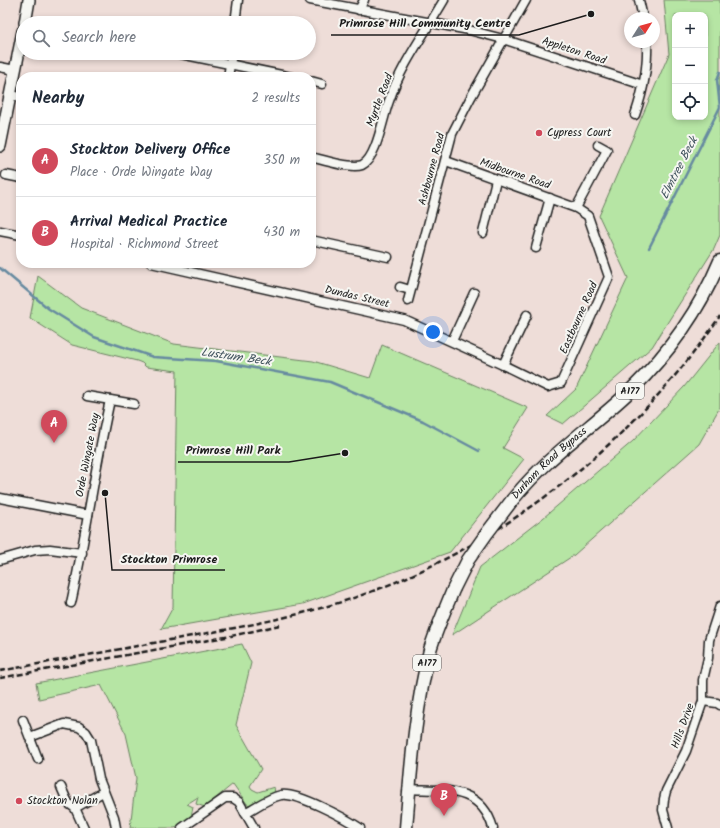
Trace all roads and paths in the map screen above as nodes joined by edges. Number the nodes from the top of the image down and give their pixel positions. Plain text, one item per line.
1 (29, 0) edge
2 (238, 0) edge
3 (310, 0) edge
4 (364, 0) edge
5 (444, 0) edge
6 (526, 0) edge
7 (639, 0) edge
8 (359, 10) junction
9 (642, 12) edge
10 (28, 16) edge
11 (236, 16) edge
12 (431, 23) junction
13 (503, 39) junction
14 (647, 48) edge
15 (18, 60) edge
16 (211, 60) edge
17 (231, 60) edge
18 (231, 64) junction
19 (0, 67) edge
20 (15, 70) junction
21 (229, 72) edge
22 (268, 72) edge
23 (316, 82) edge
24 (322, 84) dead end
25 (643, 85) junction
26 (16, 96) edge
27 (635, 116) dead end
28 (3, 118) edge
29 (598, 145) dead end
30 (0, 146) edge
31 (316, 158) edge
32 (446, 161) junction
33 (6, 175) dead end
34 (16, 177) edge
35 (496, 180) junction
36 (550, 198) junction
37 (576, 208) junction
38 (0, 231) edge
39 (483, 233) dead end
40 (16, 234) edge
41 (316, 241) edge
42 (536, 248) dead end
43 (388, 257) dead end
44 (720, 260) edge
45 (189, 268) edge
46 (400, 287) dead end
47 (410, 290) junction
48 (474, 293) dead end
49 (408, 301) dead end
50 (527, 315) dead end
51 (452, 341) junction
52 (503, 365) junction
53 (548, 387) joint
54 (86, 396) dead end
55 (110, 400) junction
56 (134, 404) dead end
57 (0, 498) edge
58 (88, 515) junction
59 (82, 553) junction
60 (0, 560) edge
61 (72, 604) dead end
62 (720, 607) edge
63 (703, 702) junction
64 (720, 705) edge
65 (23, 720) dead end
66 (30, 737) junction
67 (38, 759) dead end
68 (61, 787) dead end
69 (409, 789) junction
70 (103, 792) junction
71 (75, 808) junction
72 (245, 813) junction
73 (84, 828) edge
74 (116, 828) edge
75 (182, 828) edge
76 (254, 828) edge
77 (360, 828) edge
78 (406, 828) edge
79 (493, 828) edge
80 (668, 828) edge

1 - 10 street
2 - 11 street
3 - 8 street, Appleton Road
4 - 8 street
5 - 12 street, Myrtle Road
6 - 13 street, Ashbourne Road
7 - 9 street
8 - 12 street, Appleton Road
12 - 13 street, Appleton Road
12 - 31 street, Myrtle Road
13 - 25 street, Appleton Road
13 - 32 street, Ashbourne Road
14 - 25 street
15 - 20 street
16 - 18 street
17 - 18 street
18 - 21 street
18 - 22 street
19 - 20 street
20 - 26 street
23 - 24 street
25 - 27 street
26 - 28 street
28 - 30 street
29 - 37 street
32 - 35 street, Midbourne Road
32 - 47 street, Ashbourne Road
33 - 34 street
35 - 36 street, Midbourne Road
35 - 39 street
36 - 37 street, Midbourne Road
36 - 42 street
37 - 53 street, Eastbourne Road
38 - 40 street
41 - 43 street
44 - 69 main road, Durham Road Bypass / A177, bridge
45 - 51 street, Dundas Street
46 - 47 street
47 - 49 street, Ashbourne Road
48 - 51 street
50 - 52 street
51 - 52 street, Dundas Street
52 - 53 street, Dundas Street
54 - 55 street, Orde Wingate Way
55 - 56 street, Orde Wingate Way
55 - 58 street, Orde Wingate Way
57 - 58 street, Orde Wingate Way
58 - 59 street, Orde Wingate Way
59 - 60 street
59 - 61 street, Orde Wingate Way
62 - 63 street, Hills Drive
63 - 64 street
63 - 80 street, Hills Drive
65 - 66 street
66 - 67 street
66 - 70 street
68 - 71 street
69 - 78 main road, A177
69 - 79 street
70 - 71 street
70 - 74 street
71 - 73 street
72 - 75 street
72 - 76 street
72 - 77 street

